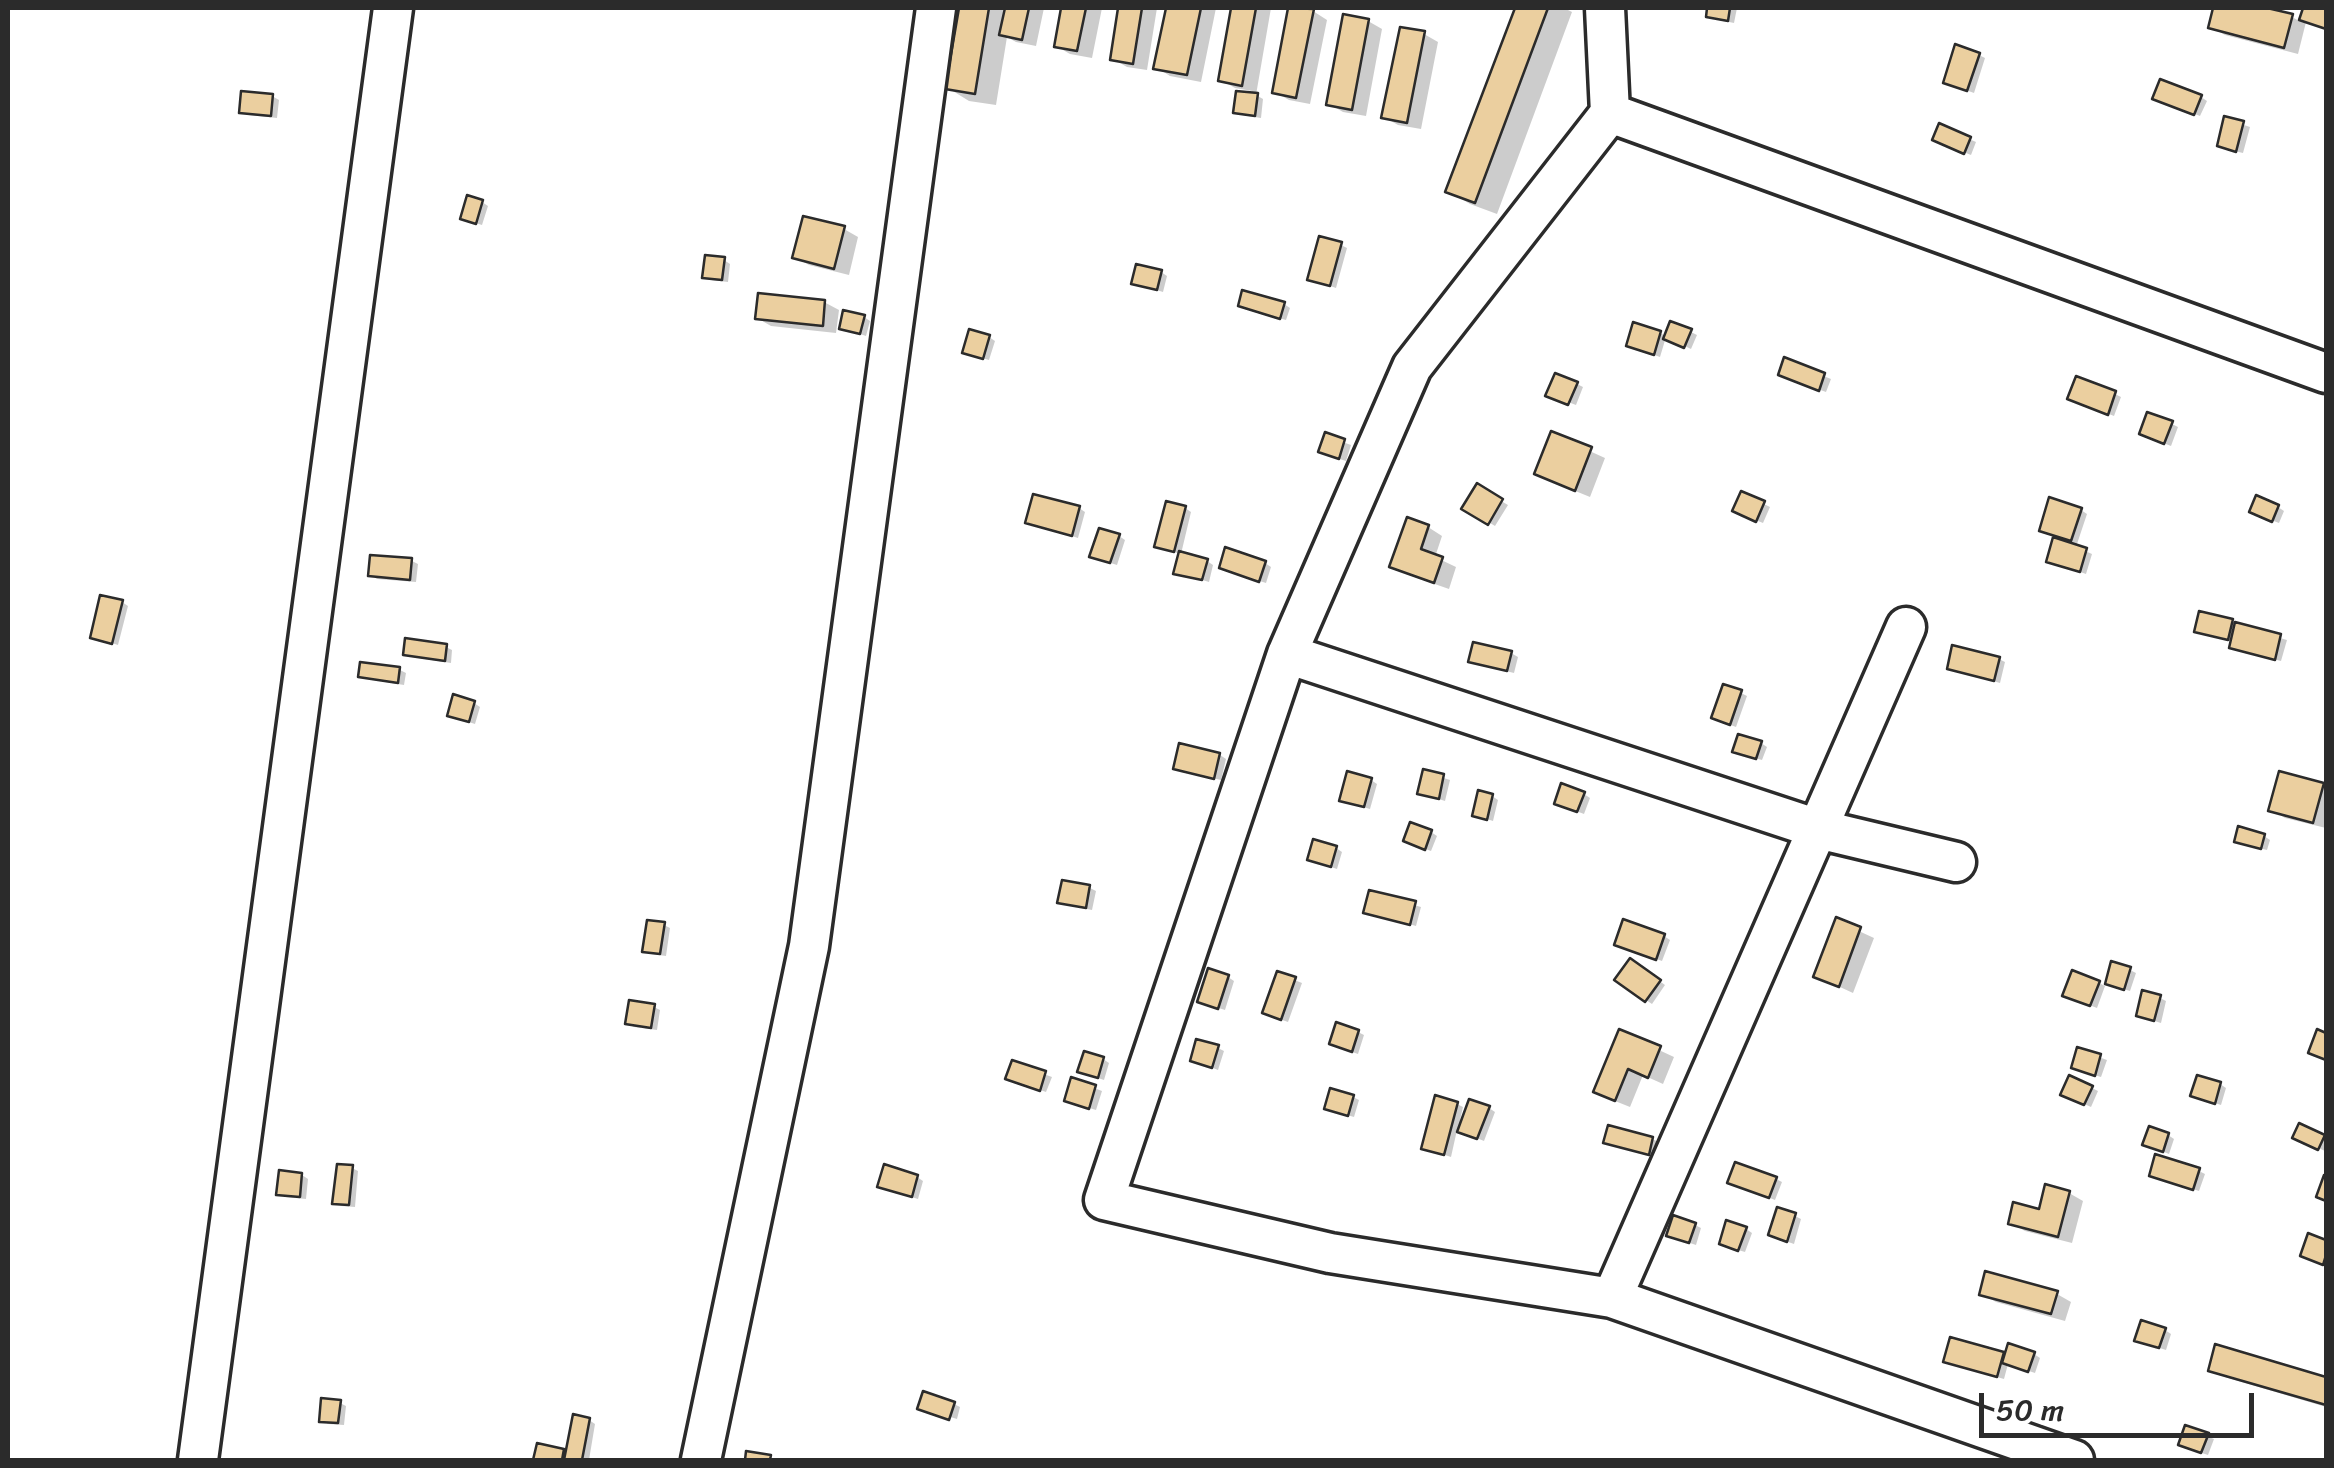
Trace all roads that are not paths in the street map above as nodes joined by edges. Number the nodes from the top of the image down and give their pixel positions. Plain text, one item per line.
1 (392, 8) edge
2 (936, 8) edge
3 (1605, 8) edge
4 (1610, 114) junction
5 (2326, 372) edge
6 (1906, 627) dead end
7 (1287, 654) junction
8 (1818, 829) junction
9 (1956, 862) dead end
10 (1612, 1298) junction
11 (198, 1460) edge
12 (702, 1460) edge
13 (2074, 1460) edge

1 - 11 street
2 - 12 street
3 - 4 street
4 - 5 street
4 - 7 street
6 - 8 street
7 - 8 street
7 - 10 street
8 - 9 street
8 - 10 street
10 - 13 street

